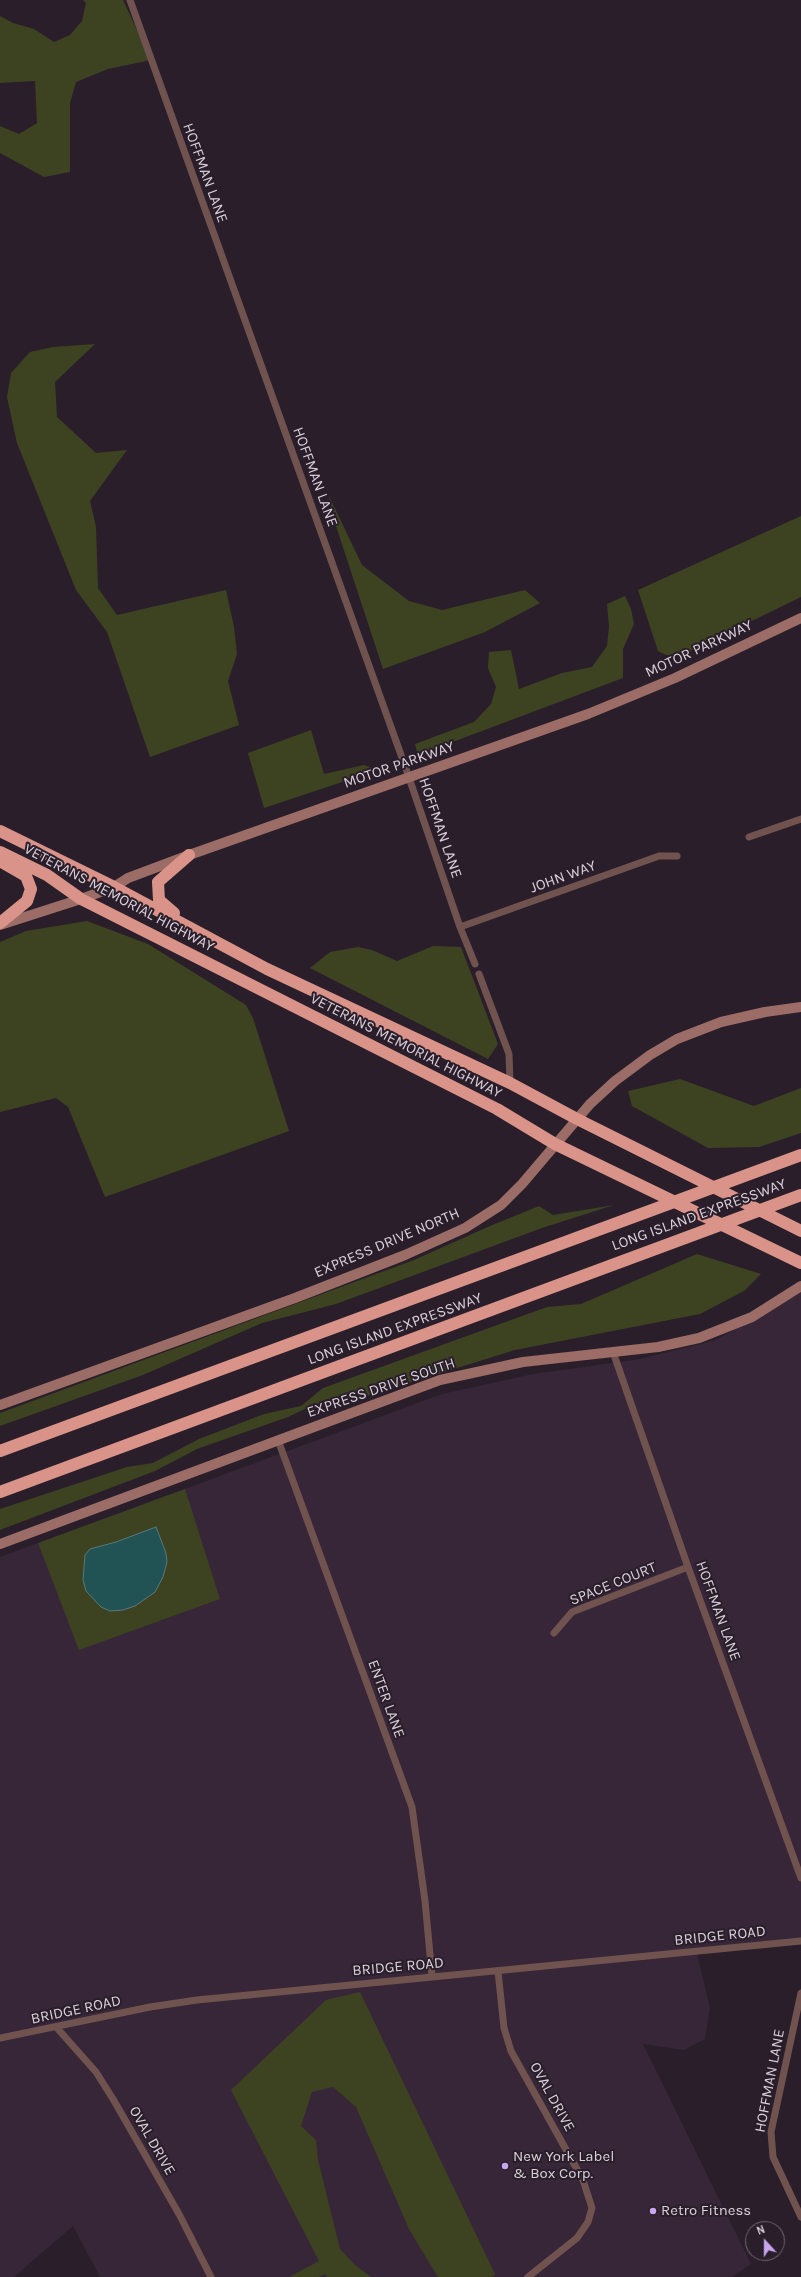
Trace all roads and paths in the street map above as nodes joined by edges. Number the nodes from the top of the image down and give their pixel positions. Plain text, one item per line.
1 (130, 0) edge
2 (801, 618) edge
3 (408, 777) junction
4 (801, 819) edge
5 (0, 831) edge
6 (749, 837) dead end
7 (0, 852) edge
8 (189, 856) junction
9 (677, 856) dead end
10 (0, 861) edge
11 (114, 887) junction
12 (81, 899) junction
13 (0, 924) edge
14 (460, 927) junction
15 (229, 948) junction
16 (475, 964) dead end
17 (479, 974) dead end
18 (801, 1007) edge
19 (510, 1084) junction
20 (577, 1119) junction
21 (555, 1144) junction
22 (801, 1155) edge
23 (801, 1195) edge
24 (801, 1231) edge
25 (801, 1263) edge
26 (801, 1286) edge
27 (613, 1352) junction
28 (0, 1405) edge
29 (278, 1440) junction
30 (0, 1451) edge
31 (0, 1492) edge
32 (0, 1544) edge
33 (688, 1567) junction
34 (554, 1633) dead end
35 (801, 1878) edge
36 (801, 1941) edge
37 (498, 1972) junction
38 (432, 1976) junction
39 (801, 1993) edge
40 (57, 2028) junction
41 (0, 2038) edge
42 (801, 2217) edge
43 (211, 2277) edge
44 (528, 2277) edge

1 - 3 street, HOFFMAN LANE
2 - 3 main road, MOTOR PARKWAY
3 - 8 main road, MOTOR PARKWAY
3 - 14 street, HOFFMAN LANE
4 - 6 street
5 - 11 highway, VETERANS MEMORIAL HIGHWAY
7 - 12 highway, VETERANS MEMORIAL HIGHWAY
8 - 11 main road, MOTOR PARKWAY
8 - 15 highway
9 - 14 street, JOHN WAY
10 - 13 highway
11 - 12 main road, MOTOR PARKWAY
11 - 15 highway, VETERANS MEMORIAL HIGHWAY
12 - 13 main road, MOTOR PARKWAY
12 - 21 highway, VETERANS MEMORIAL HIGHWAY
14 - 16 street, HOFFMAN LANE
15 - 19 highway, VETERANS MEMORIAL HIGHWAY
17 - 19 street
18 - 20 main road, EXPRESS DRIVE NORTH
19 - 20 highway, VETERANS MEMORIAL HIGHWAY
20 - 21 main road, EXPRESS DRIVE NORTH
20 - 24 highway, VETERANS MEMORIAL HIGHWAY
21 - 25 highway, VETERANS MEMORIAL HIGHWAY
21 - 28 main road, EXPRESS DRIVE NORTH
22 - 30 highway, LONG ISLAND EXPRESSWAY
23 - 31 highway, LONG ISLAND EXPRESSWAY
26 - 27 main road, EXPRESS DRIVE SOUTH
27 - 29 main road, EXPRESS DRIVE SOUTH
27 - 33 street, HOFFMAN LANE
29 - 32 main road, EXPRESS DRIVE SOUTH
29 - 38 street, ENTER LANE
33 - 34 street, SPACE COURT
33 - 35 street, HOFFMAN LANE
36 - 37 street, BRIDGE ROAD
37 - 38 street, BRIDGE ROAD
37 - 44 street, OVAL DRIVE
38 - 40 street, BRIDGE ROAD
39 - 42 street, HOFFMAN LANE
40 - 41 street, BRIDGE ROAD
40 - 43 street, OVAL DRIVE

